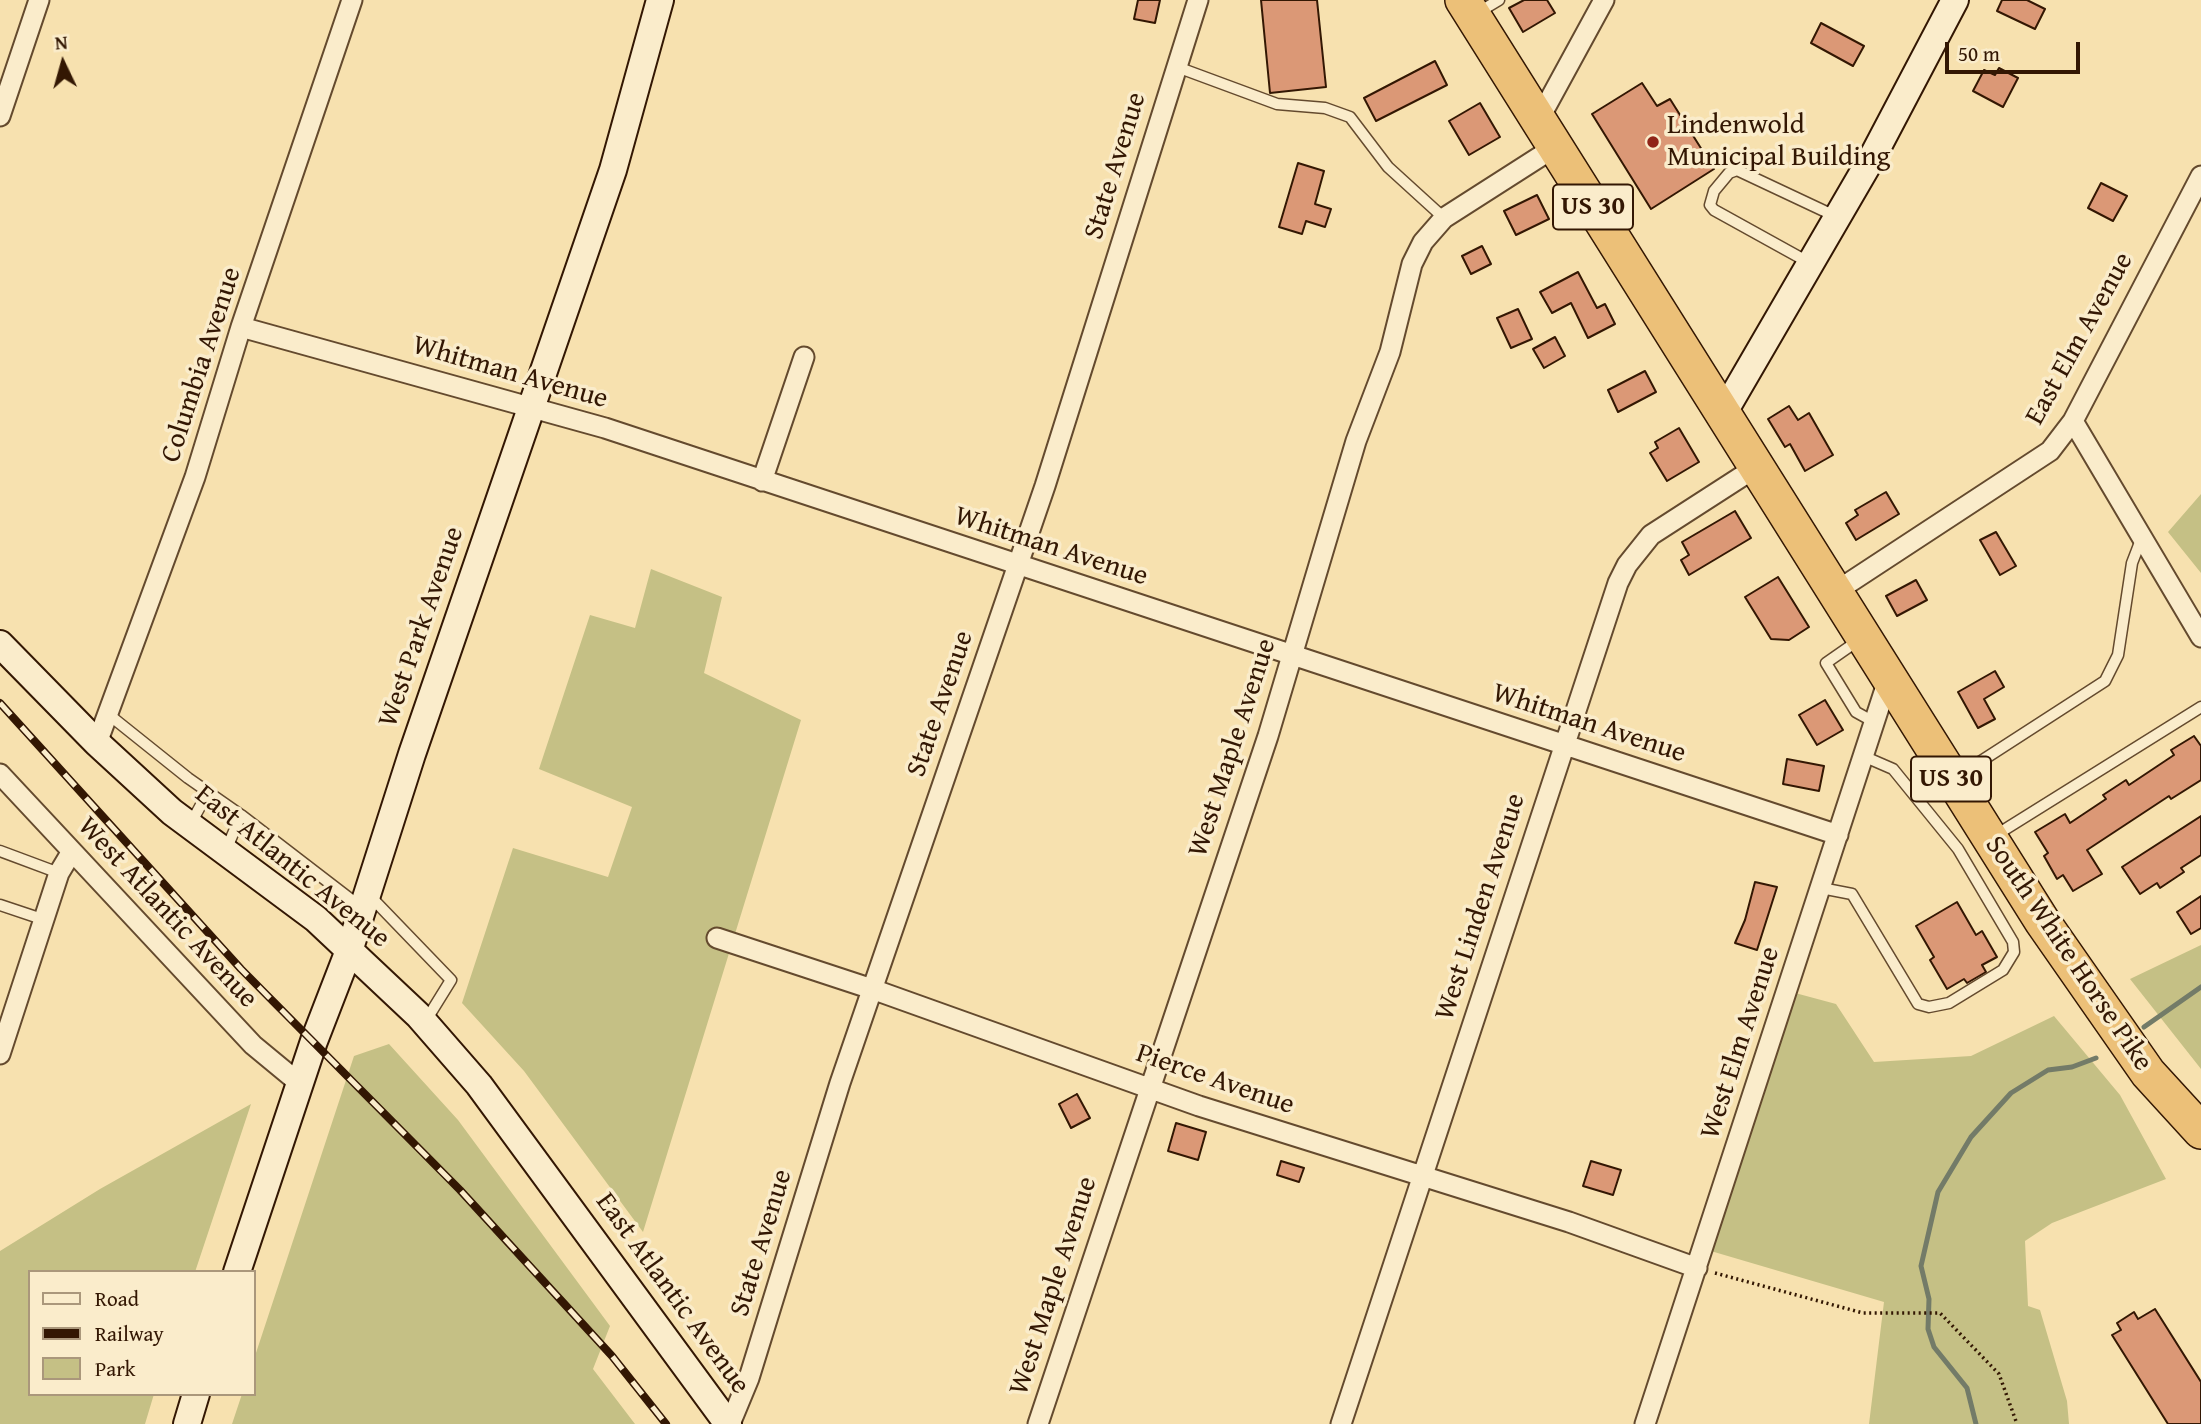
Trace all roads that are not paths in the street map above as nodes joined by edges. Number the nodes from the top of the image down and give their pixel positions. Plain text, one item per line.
1 (39, 0) edge
2 (352, 0) edge
3 (660, 0) edge
4 (1198, 0) edge
5 (1604, 0) edge
6 (1955, 0) edge
7 (1478, 5) edge
8 (1177, 67) junction
9 (0, 116) edge
10 (1546, 134) junction
11 (2201, 176) edge
12 (1444, 218) junction
13 (1838, 218) junction
14 (1809, 267) junction
15 (241, 327) junction
16 (804, 357) dead end
17 (530, 407) junction
18 (1724, 412) junction
19 (2073, 421) junction
20 (1758, 466) junction
21 (762, 481) junction
22 (2142, 537) junction
23 (1018, 565) junction
24 (1835, 592) junction
25 (1863, 637) junction
26 (2201, 637) edge
27 (0, 644) edge
28 (1292, 655) junction
29 (1888, 680) junction
30 (2201, 707) edge
31 (108, 715) junction
32 (1874, 722) junction
33 (97, 744) junction
34 (1563, 745) junction
35 (1863, 756) junction
36 (0, 774) edge
37 (1952, 780) junction
38 (208, 792) junction
39 (241, 814) junction
40 (190, 825) junction
41 (1838, 835) junction
42 (1989, 839) junction
43 (0, 851) edge
44 (226, 851) junction
45 (71, 853) junction
46 (59, 873) junction
47 (1821, 888) junction
48 (365, 900) junction
49 (0, 905) edge
50 (45, 920) junction
51 (717, 939) dead end
52 (350, 948) junction
53 (872, 989) junction
54 (424, 1023) junction
55 (4, 1030) edge
56 (0, 1054) edge
57 (299, 1083) junction
58 (1150, 1088) junction
59 (2201, 1131) edge
60 (1424, 1177) junction
61 (1697, 1268) junction
62 (238, 1270) edge
63 (195, 1396) edge
64 (187, 1424) edge
65 (729, 1424) edge
66 (1038, 1424) edge
67 (1341, 1424) edge
68 (1645, 1424) edge

1 - 9 street
2 - 15 street, Columbia Avenue
3 - 17 street, West Park Avenue
4 - 8 street, State Avenue
5 - 10 street
6 - 13 street
7 - 10 highway, US 30
8 - 12 lane
8 - 23 street, State Avenue
10 - 12 street, West Maple Avenue
10 - 18 highway, US 30
11 - 19 street, East Elm Avenue
12 - 28 street, West Maple Avenue
13 - 14 street
13 - 14 lane
14 - 18 street
15 - 17 street, Whitman Avenue
15 - 31 street, Columbia Avenue
16 - 21 street
17 - 21 street, Whitman Avenue
17 - 48 street, West Park Avenue
18 - 20 highway, South White Horse Pike / US 30
19 - 22 street
19 - 24 street, East Elm Avenue
20 - 24 highway, South White Horse Pike / US 30
20 - 34 street, West Linden Avenue
21 - 23 street, Whitman Avenue
22 - 26 street
22 - 37 lane
23 - 28 street, Whitman Avenue
23 - 53 street, State Avenue
24 - 25 highway, South White Horse Pike / US 30
25 - 29 highway, South White Horse Pike / US 30
25 - 32 lane
27 - 33 street, East Atlantic Avenue
28 - 34 street, Whitman Avenue
28 - 58 street, West Maple Avenue
29 - 32 street, West Elm Avenue
29 - 37 highway, South White Horse Pike / US 30
30 - 42 lane
31 - 33 street, Columbia Avenue
31 - 38 lane
32 - 35 street, West Elm Avenue
33 - 40 street, East Atlantic Avenue
34 - 41 street, Whitman Avenue
34 - 60 street, West Linden Avenue
35 - 41 street, West Elm Avenue
35 - 47 lane
36 - 45 street, West Atlantic Avenue
37 - 42 highway, South White Horse Pike / US 30
38 - 39 lane
38 - 40 lane
39 - 44 lane
39 - 48 lane
40 - 44 street, East Atlantic Avenue
41 - 47 street, West Elm Avenue
42 - 59 highway, South White Horse Pike / US 30
43 - 46 lane
44 - 52 street, East Atlantic Avenue
45 - 46 street
45 - 57 street, West Atlantic Avenue
46 - 50 street
47 - 61 street, West Elm Avenue
48 - 52 street, West Park Avenue
48 - 54 lane
49 - 50 lane
50 - 55 street
51 - 53 street, Pierce Avenue
52 - 54 street, East Atlantic Avenue
52 - 57 street, West Park Avenue
53 - 58 street, Pierce Avenue
53 - 65 street, State Avenue
54 - 65 street, East Atlantic Avenue
55 - 56 street
57 - 62 street, West Park Avenue
58 - 60 street, Pierce Avenue
58 - 66 street, West Maple Avenue
60 - 61 street, Pierce Avenue
60 - 67 street, West Linden Avenue
61 - 68 street, West Elm Avenue
63 - 64 street

